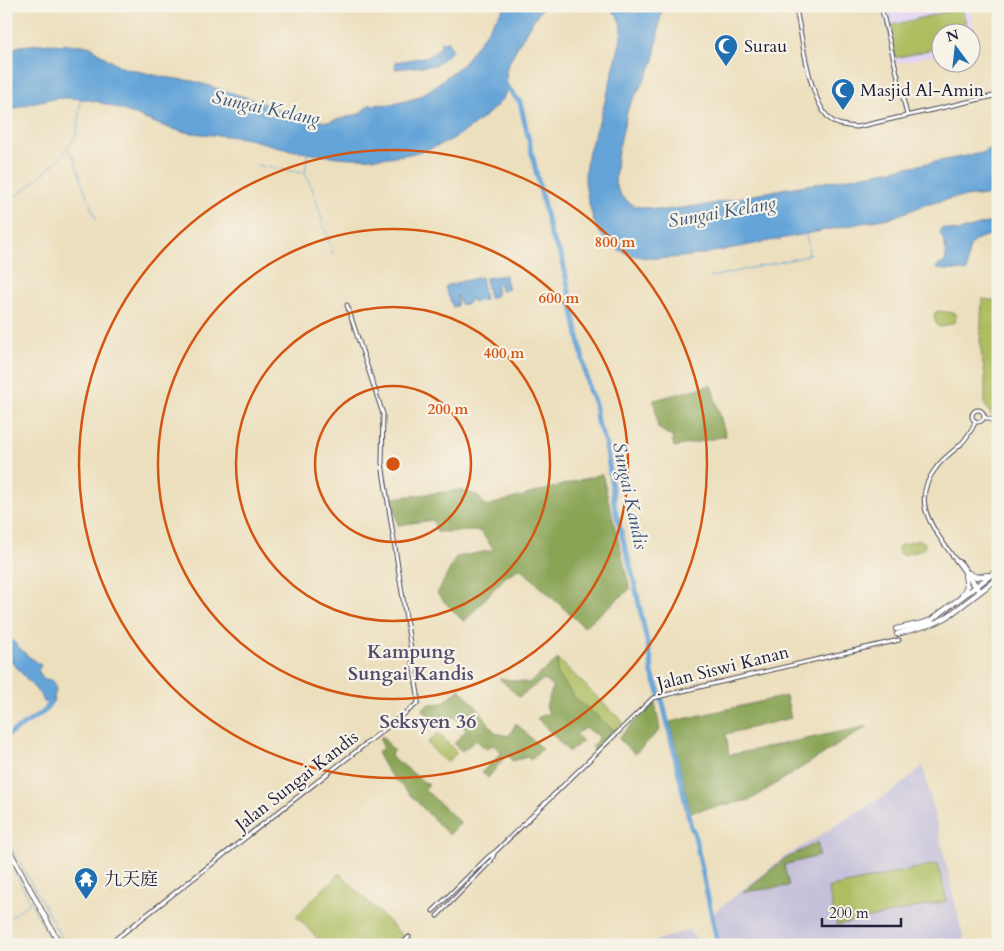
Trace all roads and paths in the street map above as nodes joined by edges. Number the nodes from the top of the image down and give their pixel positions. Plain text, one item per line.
1 (798, 6) edge
2 (882, 6) edge
3 (998, 95) edge
4 (907, 115) junction
5 (347, 305) dead end
6 (984, 417) junction
7 (976, 421) junction
8 (998, 422) edge
9 (996, 572) edge
10 (967, 574) junction
11 (998, 578) edge
12 (976, 587) junction
13 (980, 592) junction
14 (958, 600) junction
15 (899, 640) dead end
16 (6, 844) edge
17 (494, 854) junction
18 (439, 904) junction
19 (444, 909) junction
20 (432, 911) dead end
21 (438, 916) dead end
22 (409, 937) dead end
23 (413, 941) dead end
24 (402, 944) edge
25 (60, 945) edge
26 (108, 945) edge
27 (409, 945) edge

1 - 4 street
2 - 4 street
3 - 4 street
5 - 26 street, Jalan Sungai Kandis
6 - 7 street
6 - 7 street
6 - 8 street
7 - 10 street
9 - 10 main road
9 - 12 main road
10 - 12 street
10 - 14 main road
11 - 13 main road
12 - 13 street
12 - 14 main road
13 - 14 main road
15 - 17 street, Jalan Siswi Kanan
16 - 25 main road
17 - 18 street, Jalan Siswi Kanan
17 - 19 street, Jalan Siswi Kanan
18 - 19 street
18 - 20 street, Jalan Siswi Kanan
19 - 21 street, Jalan Siswi Kanan
22 - 24 street
23 - 27 street
24 - 27 street

